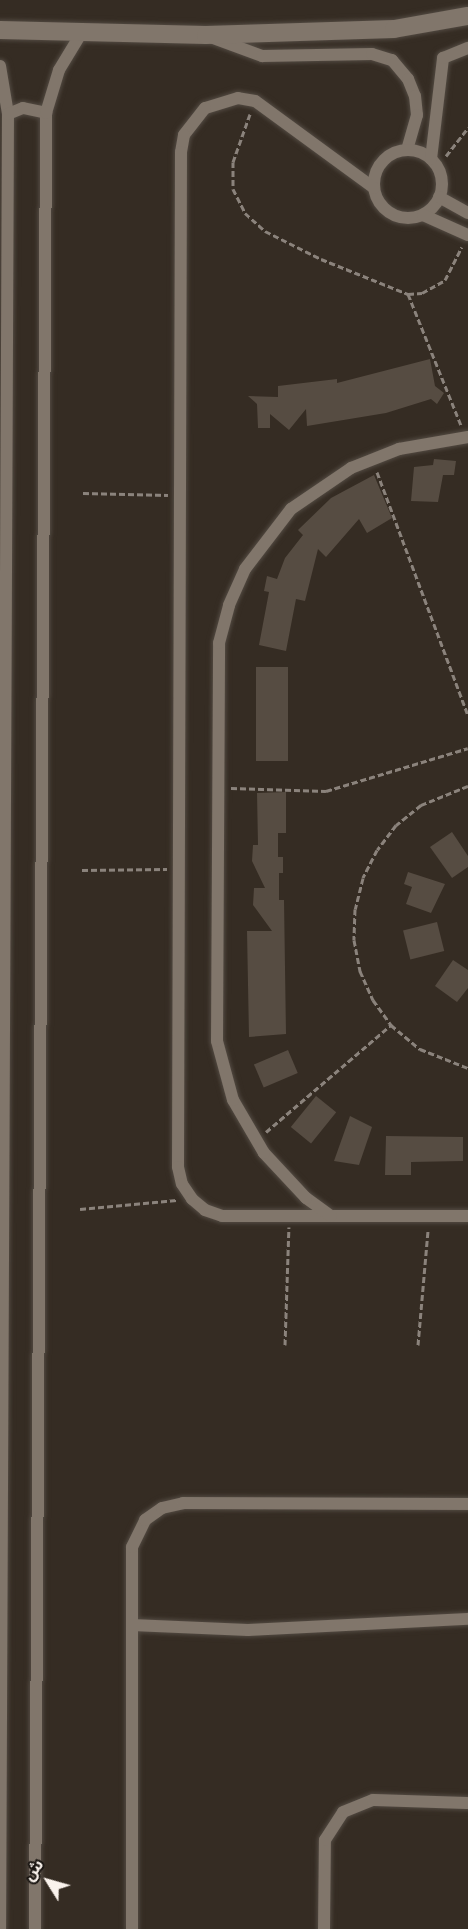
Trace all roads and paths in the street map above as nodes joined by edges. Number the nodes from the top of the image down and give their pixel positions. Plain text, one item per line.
1 (468, 16) edge
2 (0, 30) edge
3 (82, 32) junction
4 (206, 35) junction
5 (468, 48) edge
6 (0, 66) edge
7 (255, 101) junction
8 (46, 113) junction
9 (8, 114) junction
10 (468, 128) edge
11 (407, 150) junction
12 (434, 163) junction
13 (374, 188) junction
14 (439, 197) junction
15 (468, 213) edge
16 (423, 215) junction
17 (466, 240) edge
18 (408, 294) junction
19 (467, 438) edge
20 (372, 459) junction
21 (83, 493) dead end
22 (180, 496) junction
23 (468, 716) edge
24 (468, 748) edge
25 (468, 786) edge
26 (218, 788) junction
27 (179, 869) junction
28 (82, 870) dead end
29 (391, 1025) junction
30 (468, 1068) edge
31 (255, 1141) junction
32 (192, 1199) junction
33 (80, 1209) dead end
34 (289, 1216) junction
35 (331, 1216) junction
36 (429, 1216) junction
37 (468, 1216) edge
38 (418, 1345) dead end
39 (285, 1346) dead end
40 (468, 1504) edge
41 (468, 1619) edge
42 (132, 1625) junction
43 (468, 1803) edge
44 (0, 1929) edge
45 (35, 1929) edge
46 (132, 1929) edge
47 (324, 1929) edge

1 - 4 street
2 - 3 street
3 - 4 street
3 - 8 street
4 - 11 street
5 - 12 street
6 - 9 street
7 - 13 street
7 - 18 path
7 - 22 street
8 - 9 street
8 - 45 street
9 - 44 street
10 - 12 path
11 - 12 street
11 - 13 street
12 - 14 street
13 - 16 street
14 - 15 street
14 - 16 street
16 - 17 street
17 - 18 path
18 - 19 path
19 - 20 street
20 - 23 path
20 - 26 street
21 - 22 path
22 - 27 street
24 - 26 path
25 - 29 path
26 - 31 street
27 - 28 path
27 - 32 street
29 - 30 path
29 - 31 path
31 - 35 street
32 - 33 path
32 - 34 street
34 - 35 street
34 - 39 path
35 - 36 street
36 - 37 street
36 - 38 path
40 - 42 street
41 - 42 street
42 - 46 street
43 - 47 street

